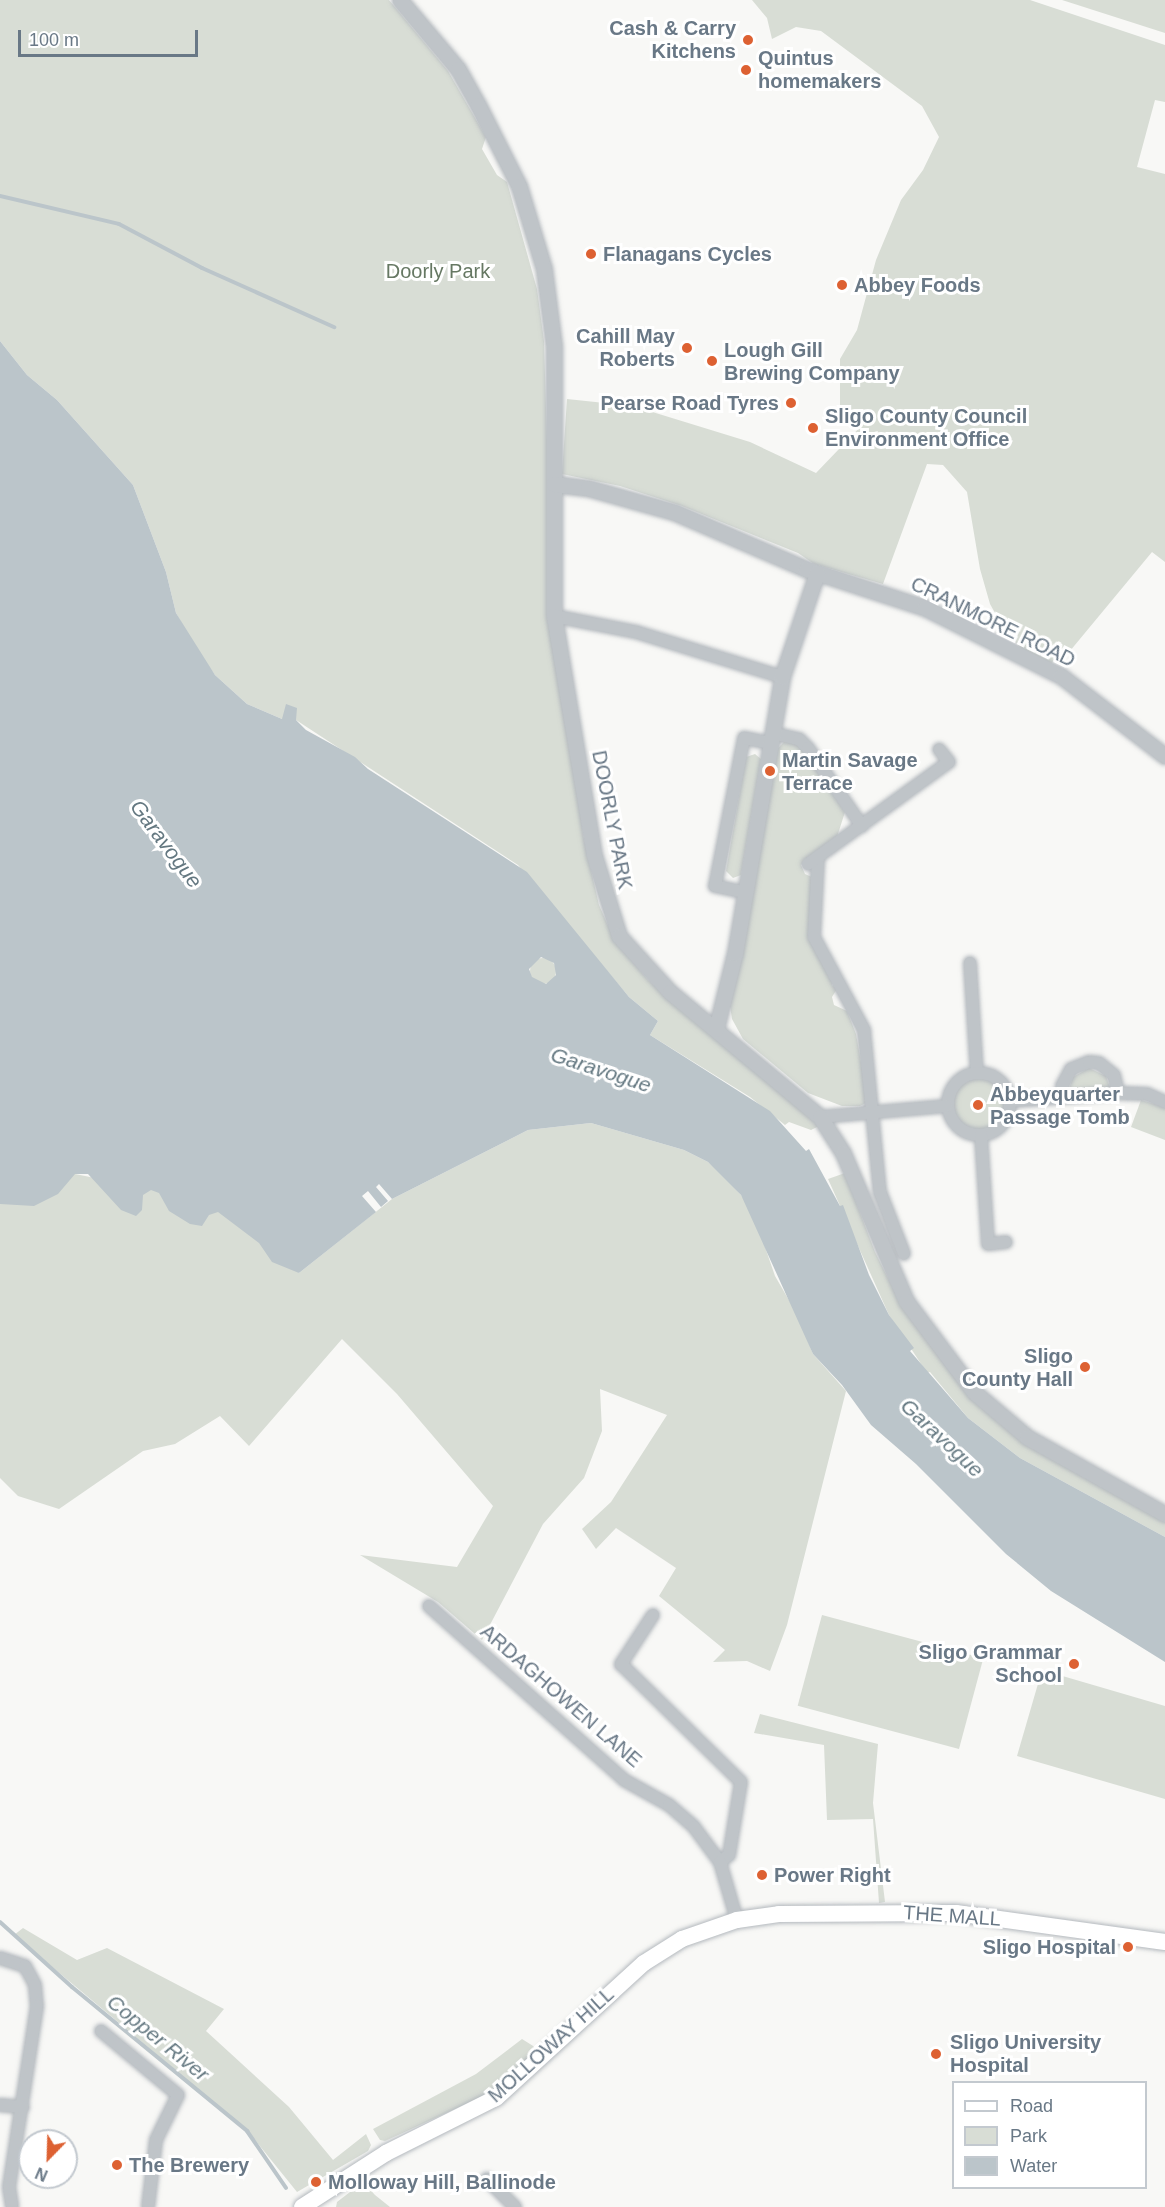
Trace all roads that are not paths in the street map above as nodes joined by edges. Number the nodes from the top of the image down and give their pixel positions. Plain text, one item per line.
1 (400, 0) edge
2 (554, 484) junction
3 (817, 573) junction
4 (555, 616) junction
5 (782, 677) junction
6 (771, 738) junction
7 (939, 749) dead end
8 (1165, 756) edge
9 (862, 826) junction
10 (743, 892) junction
11 (970, 963) dead end
12 (716, 1029) junction
13 (977, 1073) junction
14 (1118, 1093) junction
15 (1062, 1095) junction
16 (1010, 1101) junction
17 (1165, 1102) edge
18 (947, 1106) junction
19 (873, 1112) junction
20 (820, 1117) junction
21 (981, 1135) junction
22 (1006, 1242) dead end
23 (904, 1254) dead end
24 (1165, 1514) edge
25 (429, 1606) dead end
26 (653, 1615) dead end
27 (720, 1862) junction
28 (737, 1920) junction
29 (1165, 1942) edge
30 (0, 1958) edge
31 (101, 2031) dead end
32 (0, 2105) edge
33 (23, 2107) junction
34 (487, 2179) dead end
35 (321, 2200) edge
36 (12, 2207) edge
37 (148, 2207) edge
38 (302, 2207) edge
39 (515, 2207) edge

1 - 2 street, DOORLY PARK
2 - 3 street
2 - 4 street, DOORLY PARK
3 - 5 street
3 - 8 street, CRANMORE ROAD
4 - 5 street
4 - 12 street, DOORLY PARK
5 - 6 street
6 - 9 street
6 - 10 street
6 - 10 street
7 - 9 street
9 - 19 street
10 - 12 street
11 - 13 street
12 - 20 street, DOORLY PARK
13 - 16 street
13 - 18 street
14 - 15 street
14 - 15 street
14 - 17 street
15 - 16 street
16 - 21 street
18 - 19 street
18 - 21 street
19 - 20 street
19 - 23 street
20 - 24 street, DOORLY PARK
21 - 22 street
25 - 27 street, ARDAGHOWEN LANE
26 - 27 street
27 - 28 street, ARDAGHOWEN LANE
28 - 29 main road, THE MALL
28 - 35 main road, MOLLOWAY HILL
30 - 33 street
31 - 37 street
32 - 33 street
33 - 36 street
34 - 39 street
35 - 38 main road, MOLLOWAY HILL

